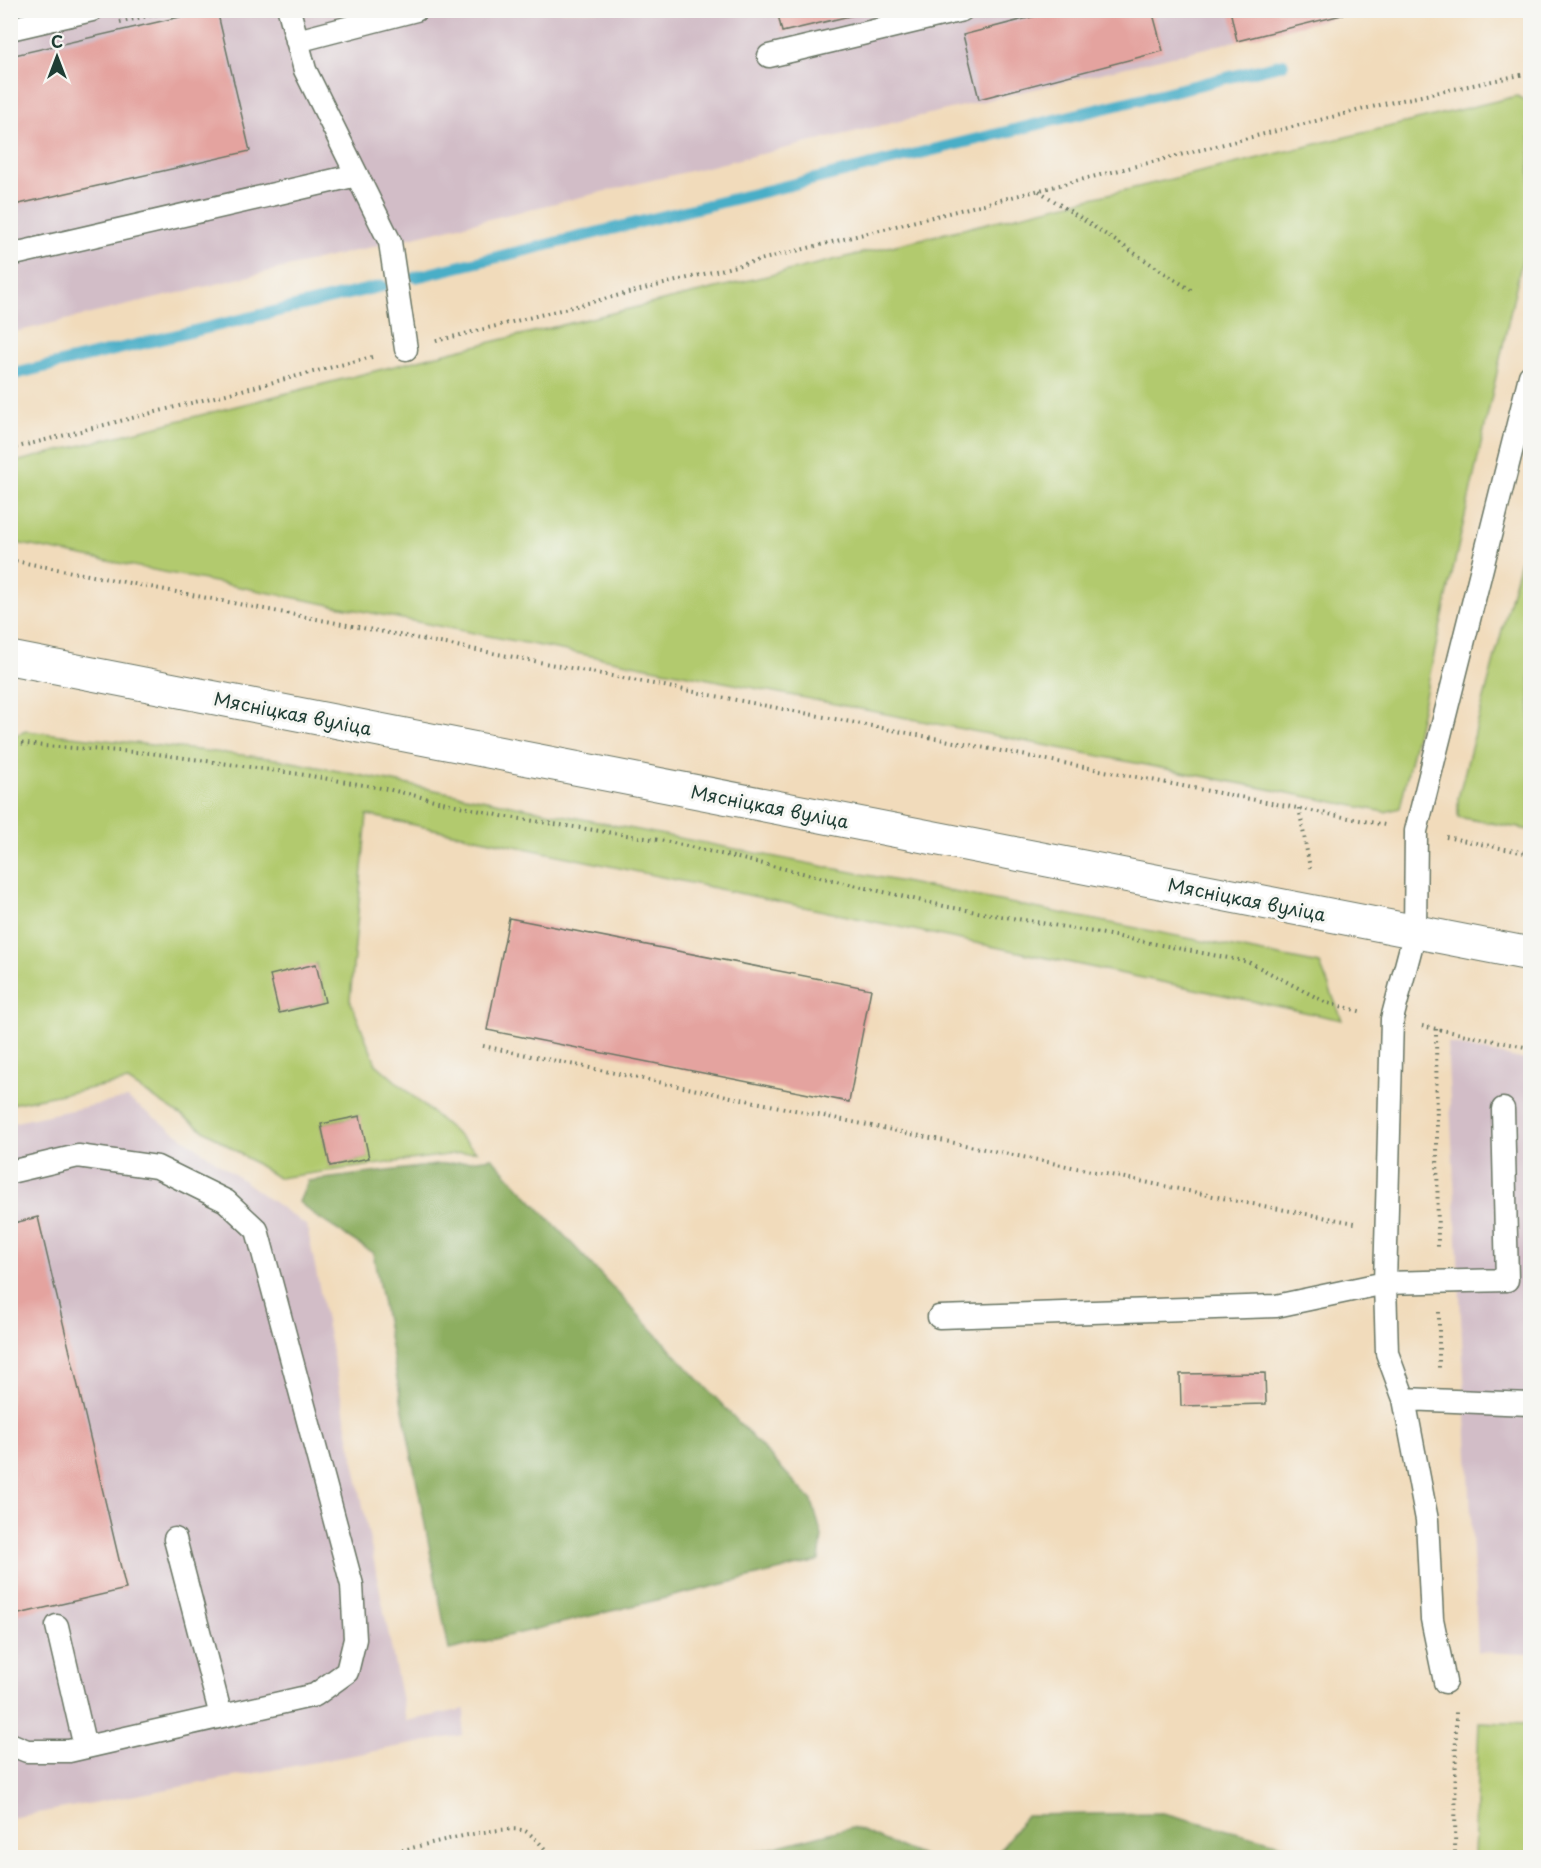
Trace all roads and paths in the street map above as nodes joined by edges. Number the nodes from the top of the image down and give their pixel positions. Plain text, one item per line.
1 (92, 10) edge
2 (289, 10) edge
3 (416, 10) edge
4 (962, 10) edge
5 (10, 29) edge
6 (297, 41) junction
7 (769, 56) dead end
8 (1530, 73) edge
9 (357, 175) junction
10 (1038, 190) junction
11 (10, 255) edge
12 (1194, 292) dead end
13 (406, 349) junction
14 (1530, 376) edge
15 (10, 449) edge
16 (10, 560) edge
17 (10, 658) edge
18 (10, 742) edge
19 (1299, 808) junction
20 (1416, 831) junction
21 (1530, 854) edge
22 (1310, 868) dead end
23 (1415, 932) junction
24 (1530, 954) edge
25 (1392, 1019) junction
26 (1436, 1029) junction
27 (483, 1046) dead end
28 (1530, 1048) edge
29 (1503, 1109) dead end
30 (10, 1172) edge
31 (1387, 1230) junction
32 (1438, 1282) junction
33 (1385, 1283) junction
34 (939, 1317) dead end
35 (1404, 1399) junction
36 (1440, 1400) junction
37 (1530, 1404) edge
38 (175, 1539) dead end
39 (57, 1626) dead end
40 (1446, 1682) joint
41 (221, 1716) junction
42 (10, 1744) edge
43 (85, 1747) junction
44 (373, 1857) edge
45 (551, 1857) edge
46 (1455, 1857) edge

1 - 5 lane
2 - 6 lane
3 - 6 lane
4 - 7 lane
6 - 9 lane
8 - 10 path
9 - 11 lane
9 - 13 lane
10 - 12 path
10 - 13 path
13 - 15 path
14 - 20 lane
16 - 19 path
17 - 23 main road, Мясніцкая вуліца
18 - 25 path
19 - 20 path
19 - 22 path
20 - 21 path
20 - 23 lane
23 - 24 main road, Мясніцкая вуліца
23 - 25 lane
25 - 26 path
25 - 31 lane
26 - 28 path
26 - 32 path
27 - 31 path
29 - 32 lane
30 - 41 lane
31 - 33 lane
32 - 33 lane
32 - 36 path
33 - 34 lane
33 - 35 lane
35 - 36 lane
35 - 40 lane
36 - 37 lane
38 - 41 lane
39 - 43 lane
40 - 46 path
41 - 43 lane
42 - 43 lane
44 - 45 path

